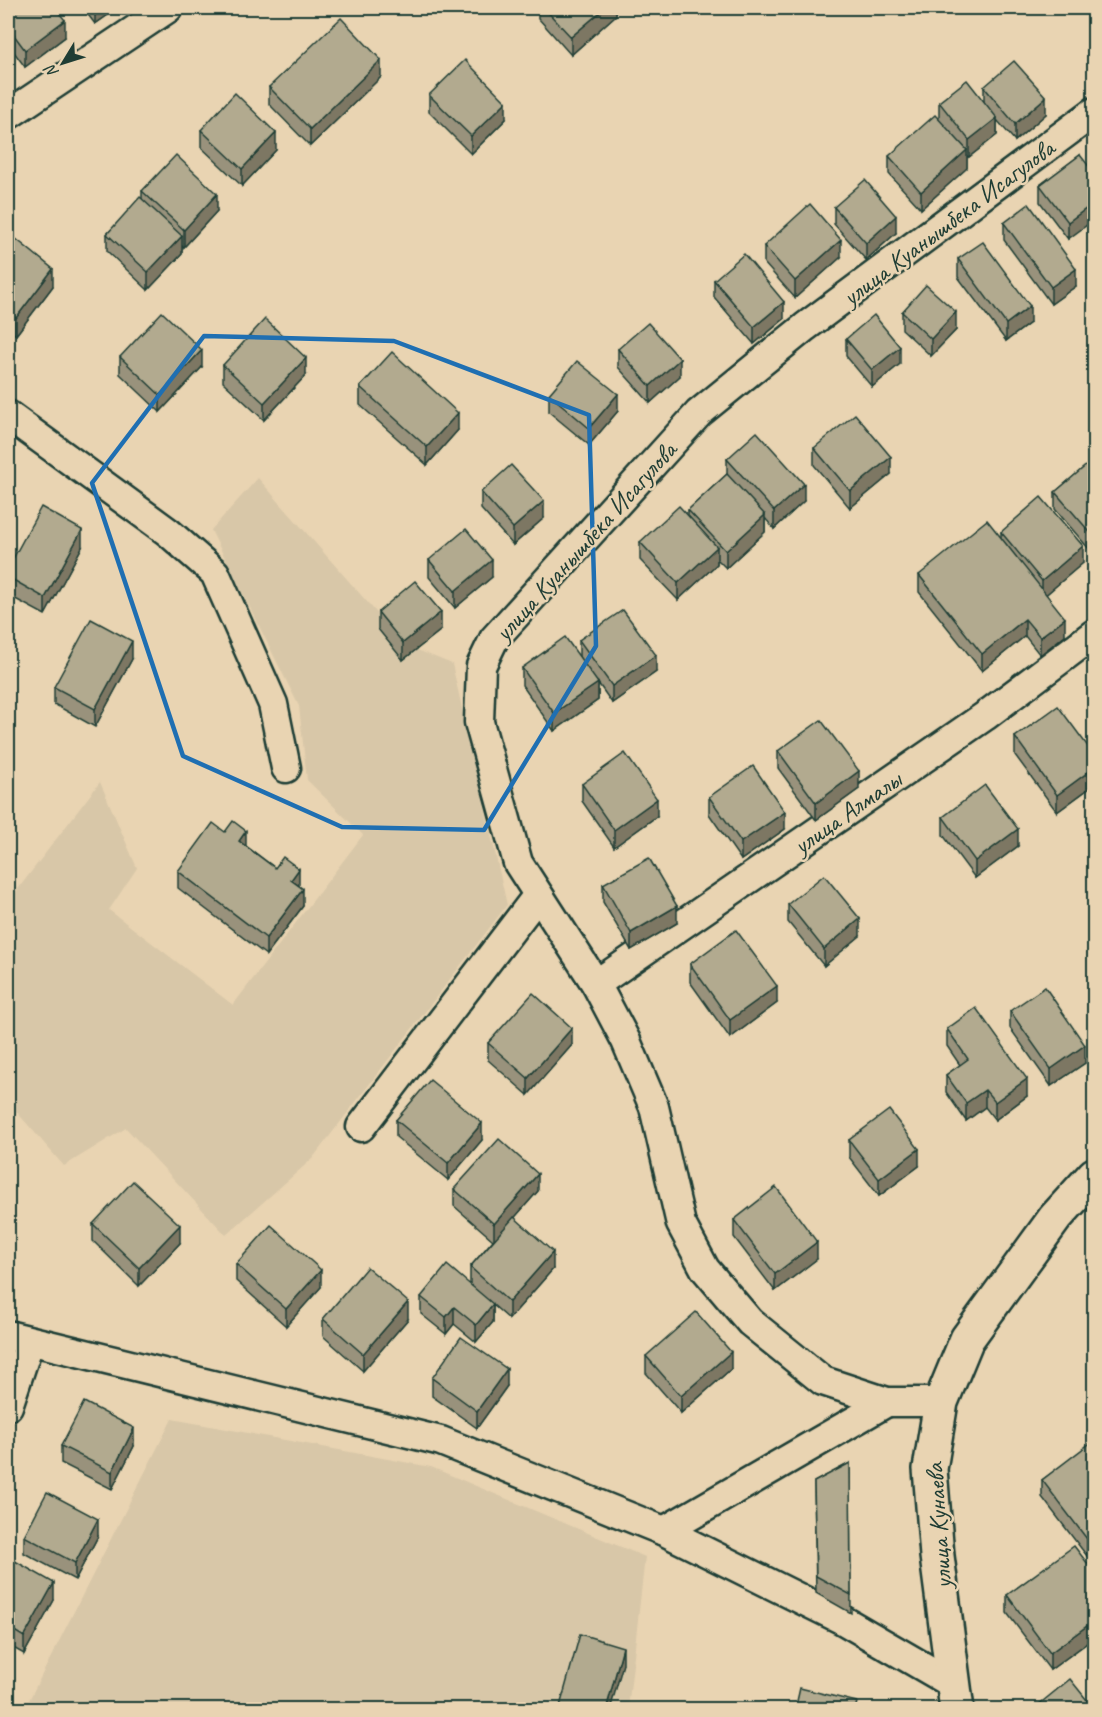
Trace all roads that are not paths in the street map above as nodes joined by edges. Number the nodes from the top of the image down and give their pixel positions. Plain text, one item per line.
1 (168, 8) edge
2 (1095, 112) edge
3 (8, 116) edge
4 (8, 415) edge
5 (1095, 634) edge
6 (286, 768) dead end
7 (538, 895) junction
8 (596, 984) junction
9 (361, 1127) dead end
10 (1095, 1175) edge
11 (18, 1339) edge
12 (887, 1402) junction
13 (941, 1402) junction
14 (8, 1406) edge
15 (664, 1531) junction
16 (955, 1697) edge

1 - 3 street
2 - 7 street, улица Куанышбека Исагулова
4 - 6 street
5 - 8 street, улица Алмалы
7 - 8 street, улица Куанышбека Исагулова
7 - 9 street
8 - 12 street, улица Куанышбека Исагулова
10 - 13 main road, улица Кунаева
11 - 14 street
11 - 15 street
12 - 13 street, улица Куанышбека Исагулова
12 - 15 street
13 - 16 main road, улица Кунаева
15 - 16 street

